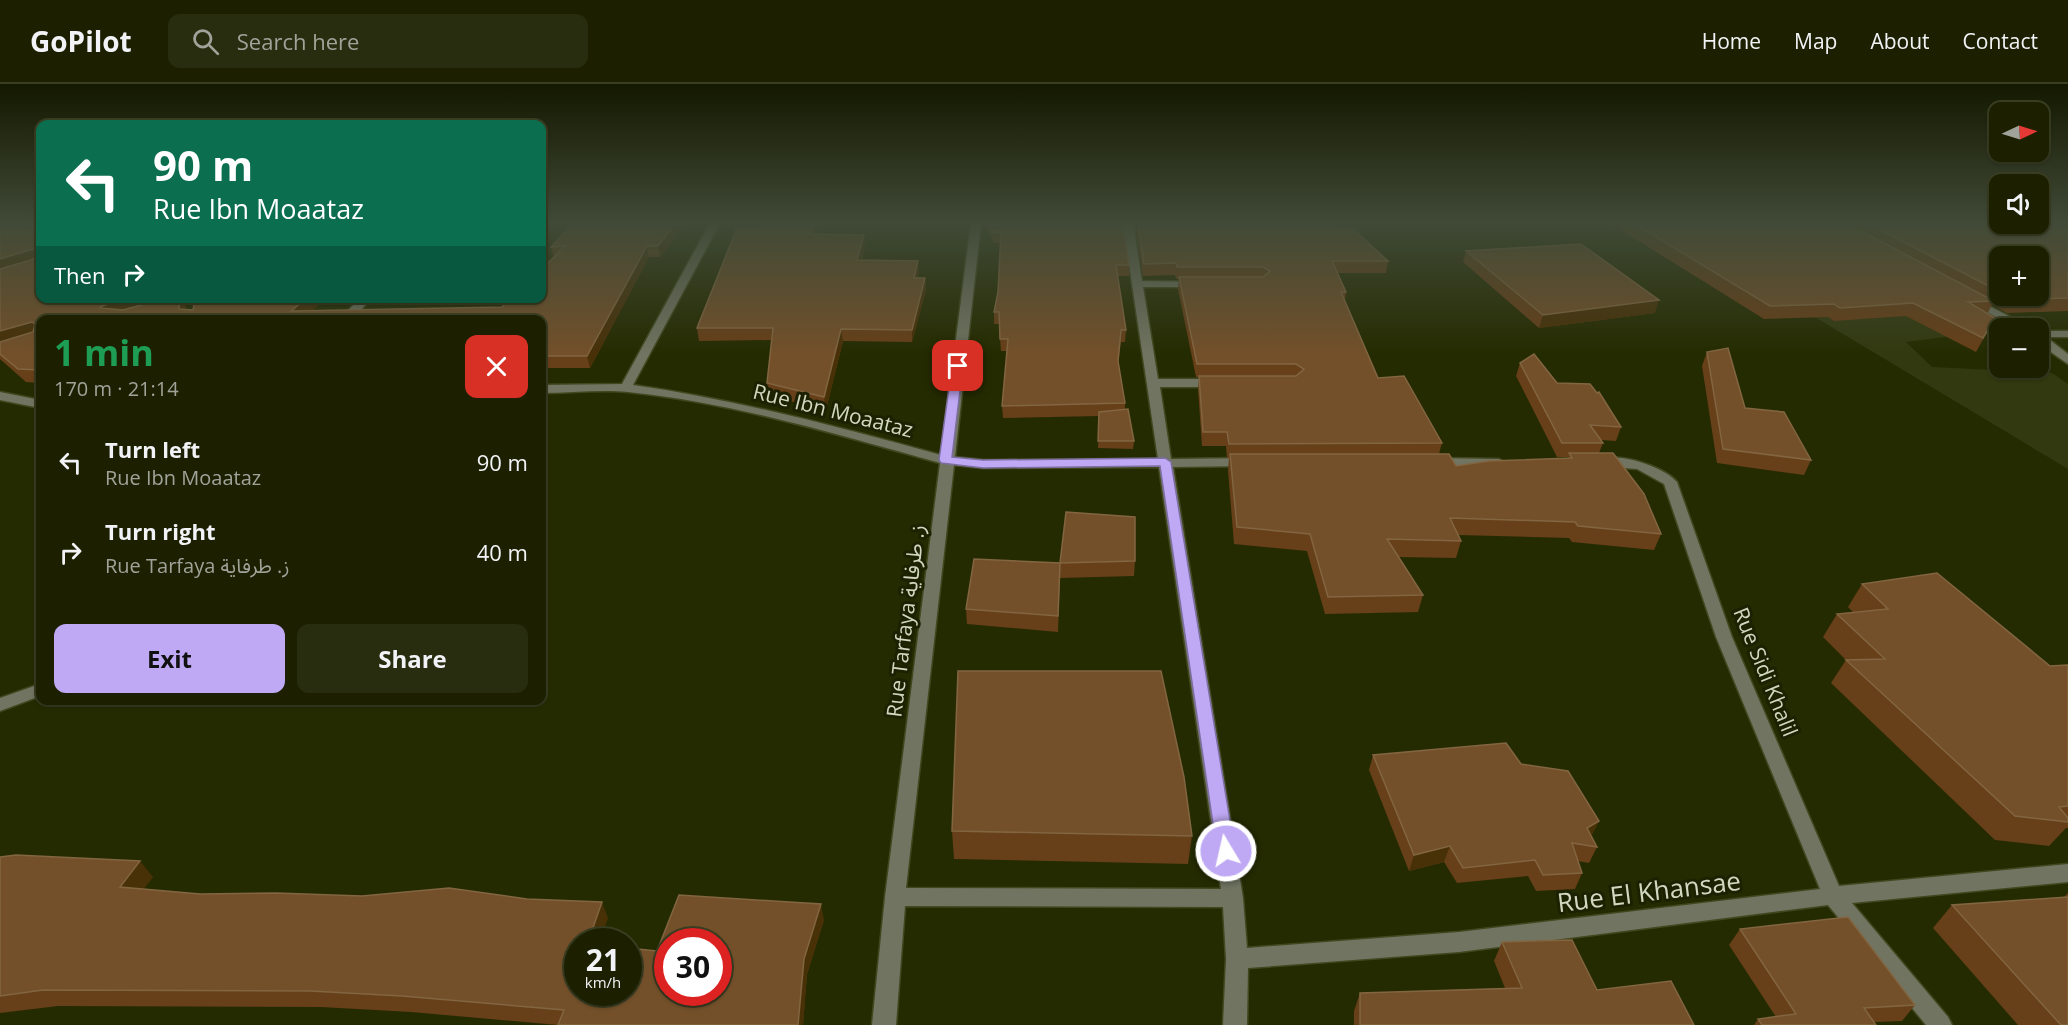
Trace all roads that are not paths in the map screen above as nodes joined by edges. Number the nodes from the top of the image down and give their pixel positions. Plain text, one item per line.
1 (691, 267) edge
2 (970, 267) edge
3 (1134, 267) edge
4 (1137, 284) junction
5 (1205, 284) edge
6 (1961, 294) edge
7 (189, 303) edge
8 (362, 303) edge
9 (154, 309) edge
10 (349, 315) edge
11 (2005, 318) edge
12 (2068, 334) edge
13 (2049, 335) edge
14 (2049, 345) edge
15 (2068, 360) edge
16 (1153, 383) junction
17 (1235, 383) edge
18 (626, 388) junction
19 (546, 389) edge
20 (0, 396) edge
21 (36, 403) edge
22 (945, 460) junction
23 (1165, 462) junction
24 (1260, 462) edge
25 (1427, 462) edge
26 (1510, 463) edge
27 (1582, 463) edge
28 (36, 692) edge
29 (0, 705) edge
30 (2068, 873) edge
31 (1833, 896) junction
32 (895, 897) junction
33 (1233, 898) junction
34 (1237, 959) junction
35 (884, 1025) edge
36 (1235, 1025) edge
37 (1940, 1025) edge

1 - 18 street
2 - 22 street, Rue Tarfaya ز. طرفاية
3 - 4 street
4 - 5 street
4 - 16 street
6 - 11 street
7 - 9 street
8 - 10 street
12 - 13 street
14 - 15 street
16 - 17 street
16 - 23 street
18 - 19 street, Rue Ibn Moaataz
18 - 22 street, Rue Ibn Moaataz
20 - 21 street
22 - 23 street, Rue Ibn Moaataz
22 - 32 street, Rue Tarfaya ز. طرفاية
23 - 24 street, Rue Ibn Moaataz
23 - 33 street
25 - 26 street
27 - 31 street, Rue Sidi Khalil
28 - 29 street
30 - 31 street, Rue El Khansae
31 - 34 street, Rue El Khansae
31 - 37 street, Rue Sidi Khalil
32 - 33 street
32 - 35 street, Rue Tarfaya ز. طرفاية
33 - 34 street
34 - 36 street

